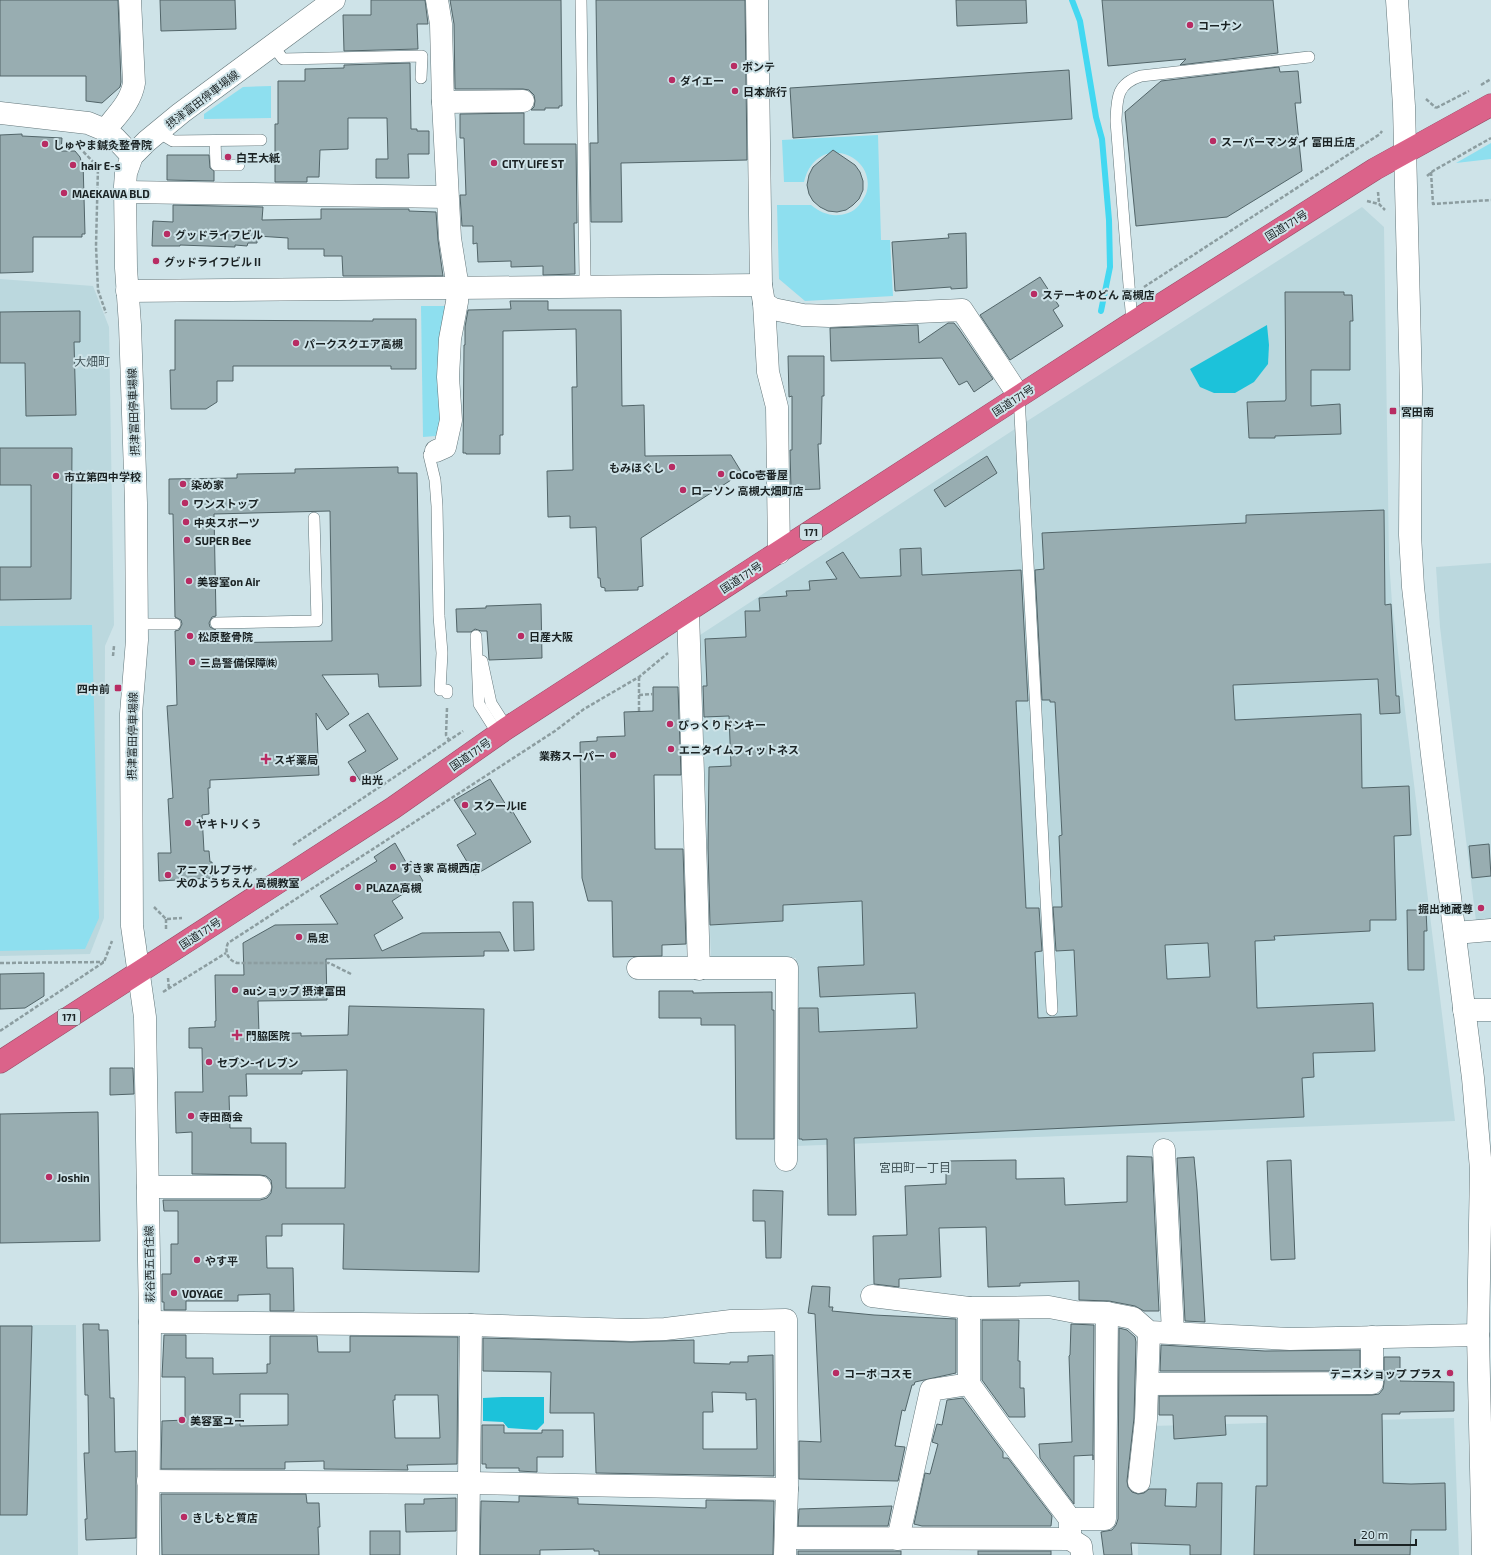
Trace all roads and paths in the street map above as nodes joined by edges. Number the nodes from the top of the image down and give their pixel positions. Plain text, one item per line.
1 (130, 0) edge
2 (334, 0) edge
3 (437, 0) edge
4 (581, 0) edge
5 (757, 0) edge
6 (1397, 0) edge
7 (273, 46) junction
8 (1309, 57) dead end
9 (421, 78) dead end
10 (1491, 80) edge
11 (1477, 86) dead end
12 (1470, 90) dead end
13 (1424, 98) dead end
14 (523, 100) dead end
15 (443, 102) junction
16 (1491, 104) edge
17 (0, 113) edge
18 (105, 130) junction
19 (158, 132) junction
20 (1491, 138) edge
21 (1372, 139) dead end
22 (72, 140) dead end
23 (215, 140) junction
24 (256, 143) dead end
25 (1405, 151) junction
26 (132, 156) junction
27 (232, 166) dead end
28 (125, 192) junction
29 (447, 197) junction
30 (1491, 200) edge
31 (1362, 202) dead end
32 (1388, 215) dead end
33 (585, 276) dead end
34 (458, 288) junction
35 (127, 291) junction
36 (762, 294) junction
37 (1130, 296) junction
38 (108, 317) dead end
39 (1132, 323) junction
40 (1019, 396) junction
41 (436, 451) joint
42 (314, 518) dead end
43 (779, 553) junction
44 (688, 611) junction
45 (216, 623) dead end
46 (136, 624) junction
47 (175, 624) dead end
48 (689, 637) junction
49 (476, 640) dead end
50 (115, 644) dead end
51 (113, 658) dead end
52 (639, 677) junction
53 (447, 693) joint
54 (653, 694) dead end
55 (639, 695) junction
56 (639, 711) dead end
57 (503, 731) junction
58 (449, 740) dead end
59 (152, 902) dead end
60 (166, 919) dead end
61 (1491, 930) edge
62 (1455, 933) junction
63 (112, 934) dead end
64 (226, 953) junction
65 (104, 962) junction
66 (0, 963) edge
67 (638, 968) dead end
68 (699, 968) junction
69 (139, 972) junction
70 (351, 974) dead end
71 (157, 996) dead end
72 (1052, 1010) dead end
73 (1464, 1010) junction
74 (1491, 1010) edge
75 (0, 1031) edge
76 (0, 1062) edge
77 (1164, 1150) dead end
78 (786, 1160) dead end
79 (1486, 1168) edge
80 (260, 1186) dead end
81 (148, 1187) junction
82 (1486, 1240) edge
83 (872, 1296) dead end
84 (969, 1308) junction
85 (1107, 1313) junction
86 (1485, 1313) edge
87 (150, 1322) junction
88 (471, 1325) junction
89 (1149, 1332) junction
90 (1173, 1333) junction
91 (1478, 1336) junction
92 (1372, 1337) junction
93 (969, 1384) junction
94 (1148, 1384) junction
95 (148, 1481) junction
96 (1139, 1482) dead end
97 (469, 1483) junction
98 (787, 1489) junction
99 (1074, 1538) edge
100 (898, 1539) junction
101 (786, 1547) edge
102 (148, 1555) edge
103 (468, 1555) edge
104 (1483, 1555) edge

1 - 18 street
2 - 7 street, 摂津富田停車場線
3 - 15 street
4 - 33 lane
5 - 36 street
6 - 25 street
7 - 9 lane
7 - 19 street, 摂津富田停車場線
8 - 37 lane
10 - 11 path
12 - 13 path
14 - 15 street
15 - 29 street
16 - 25 highway, 国道171号 / 171
17 - 18 street
18 - 26 street
19 - 23 lane
19 - 26 street, 摂津富田停車場線
20 - 30 path
21 - 37 path
22 - 38 path
23 - 24 lane
23 - 27 lane
25 - 39 highway, 国道171号 / 171
25 - 62 street
26 - 28 street, 摂津富田停車場線
28 - 29 street
28 - 35 street, 摂津富田停車場線
29 - 34 street
31 - 32 path
34 - 35 street
34 - 36 street
34 - 41 street
35 - 46 street, 摂津富田停車場線
36 - 40 street
36 - 43 street
37 - 39 lane
39 - 40 highway, 国道171号 / 171
40 - 43 highway, 国道171号 / 171
40 - 72 lane
41 - 53 lane
42 - 45 lane
43 - 44 highway, 国道171号 / 171
44 - 48 street
44 - 57 highway, 国道171号 / 171
46 - 47 lane
46 - 69 street, 摂津富田停車場線
48 - 52 path
48 - 68 street
49 - 57 lane
50 - 51 path
52 - 55 path
52 - 64 path
53 - 58 path
54 - 55 path
55 - 56 path
57 - 69 highway, 国道171号 / 171
59 - 60 path
61 - 62 street
62 - 73 street
63 - 65 path
64 - 70 path
64 - 71 path
65 - 66 path
65 - 75 path
67 - 68 street
68 - 78 street
69 - 76 highway, 国道171号 / 171
69 - 81 street, 萩谷西五百住線
73 - 74 street
73 - 79 street
77 - 90 street
79 - 82 street
80 - 81 street
81 - 87 street, 萩谷西五百住線
82 - 86 street
83 - 84 street
84 - 85 street
84 - 93 street
85 - 89 street
85 - 99 street
86 - 91 street
87 - 88 street
87 - 95 street, 萩谷西五百住線
88 - 97 street
88 - 98 street
89 - 90 street
89 - 94 street
90 - 92 street
91 - 92 street
91 - 104 street
92 - 94 street
93 - 99 street
93 - 100 street
94 - 96 street
95 - 97 street
95 - 102 street, 萩谷西五百住線
97 - 98 street
97 - 103 street
98 - 101 street
99 - 100 street
100 - 101 street

